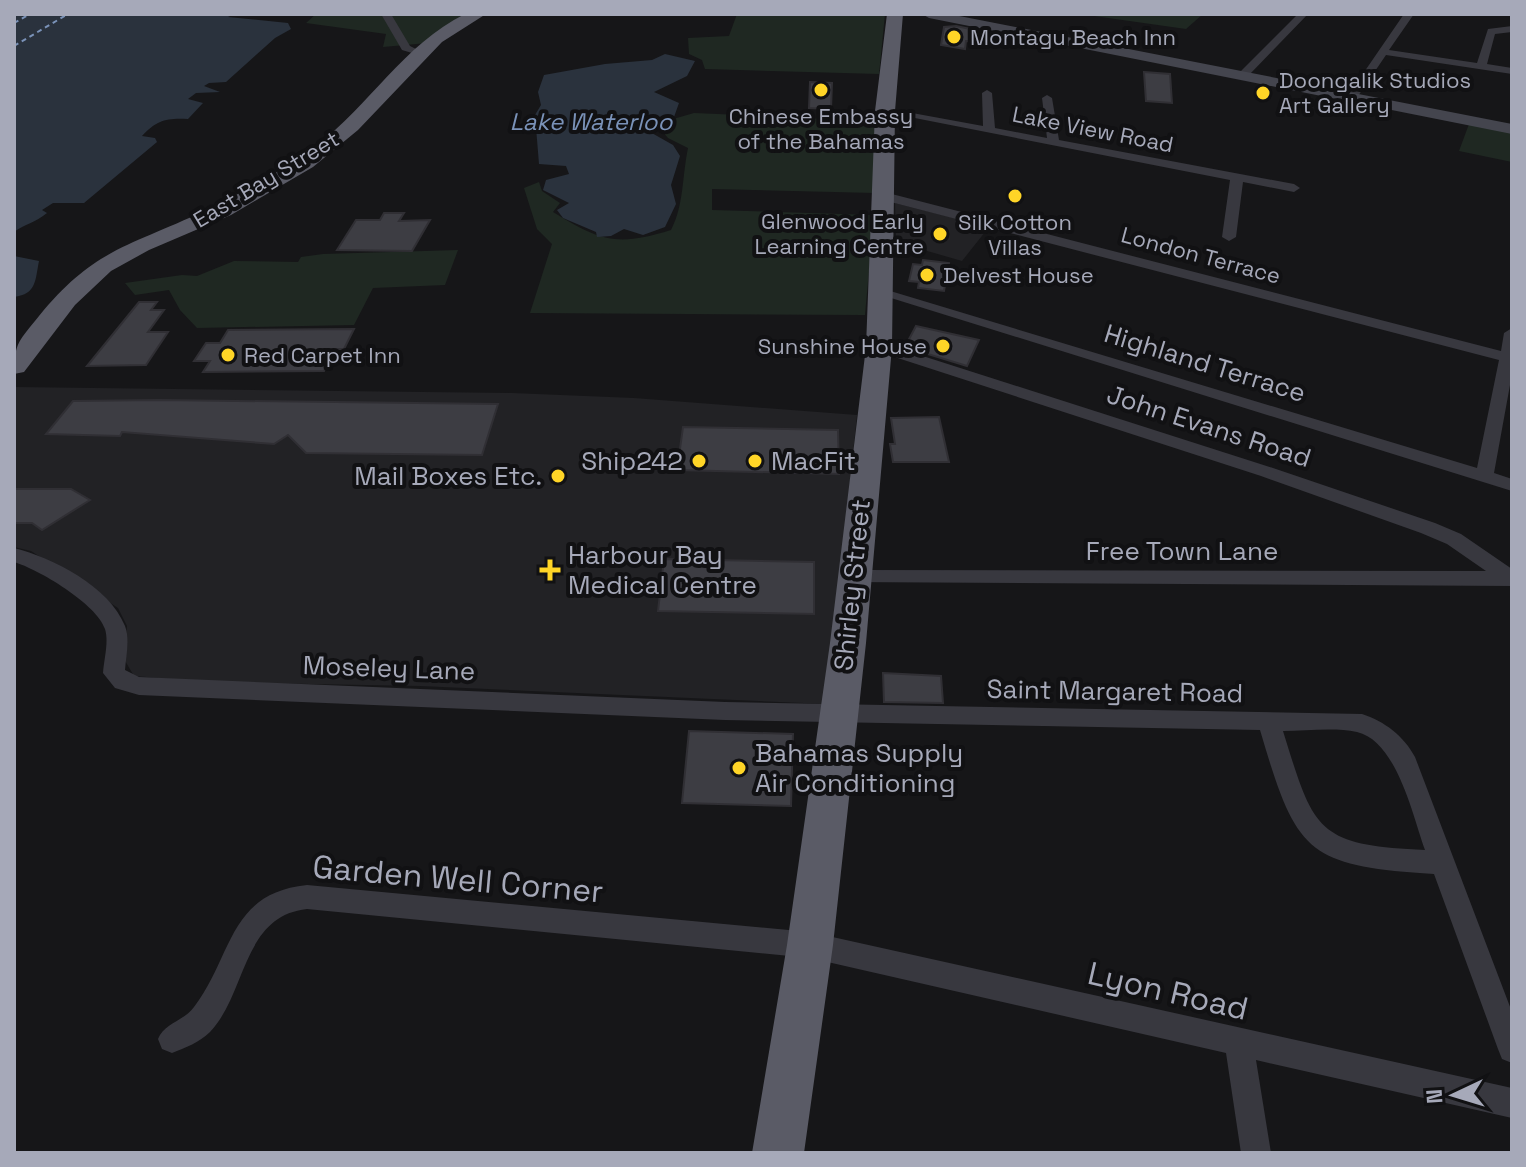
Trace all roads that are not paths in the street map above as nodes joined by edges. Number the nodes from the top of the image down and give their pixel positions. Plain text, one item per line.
1 (386, 14) edge
2 (478, 14) edge
3 (895, 14) edge
4 (929, 14) edge
5 (1303, 14) edge
6 (1409, 14) edge
7 (1512, 29) edge
8 (1383, 52) junction
9 (418, 54) junction
10 (1481, 66) junction
11 (1512, 71) edge
12 (1244, 74) junction
13 (987, 93) dead end
14 (1352, 97) junction
15 (1047, 98) dead end
16 (885, 111) junction
17 (1512, 129) edge
18 (989, 130) junction
19 (1053, 142) junction
20 (1237, 177) junction
21 (1294, 188) dead end
22 (884, 196) junction
23 (1229, 237) dead end
24 (882, 293) junction
25 (1512, 333) edge
26 (879, 347) junction
27 (1507, 357) junction
28 (14, 366) edge
29 (1484, 476) junction
30 (1512, 485) edge
31 (14, 555) edge
32 (853, 577) junction
33 (1512, 578) edge
34 (839, 711) junction
35 (1269, 723) junction
36 (1444, 863) junction
37 (810, 945) junction
38 (172, 1039) dead end
39 (1239, 1042) junction
40 (1512, 1049) edge
41 (1512, 1103) edge
42 (778, 1153) edge
43 (1256, 1153) edge

1 - 9 street
2 - 9 highway, East Bay Street
3 - 16 highway, Shirley Street
4 - 12 main road
5 - 12 street
6 - 8 street
7 - 10 street
8 - 10 street
8 - 14 street
9 - 28 highway, East Bay Street
10 - 11 street
12 - 14 main road
13 - 18 street
14 - 17 main road
15 - 19 street
16 - 18 street, Lake View Road
16 - 22 highway, Shirley Street
18 - 19 street, Lake View Road
19 - 20 street, Lake View Road
20 - 21 street, Lake View Road
20 - 23 street
22 - 24 highway, Shirley Street
22 - 27 street, London Terrace
24 - 26 highway, Shirley Street
24 - 29 street, Highland Terrace
25 - 27 street
26 - 32 highway, Shirley Street
26 - 33 street, John Evans Road
27 - 29 street
29 - 30 street, Highland Terrace
31 - 34 street, Moseley Lane
32 - 33 street, Free Town Lane
32 - 34 highway, Shirley Street
34 - 35 street, Saint Margaret Road
34 - 37 highway, Shirley Street
35 - 36 street
35 - 36 street, Saint Margaret Road
36 - 40 street
37 - 38 street, Garden Well Corner
37 - 39 street, Lyon Road
37 - 42 highway, Shirley Street
39 - 41 street, Lyon Road
39 - 43 street

